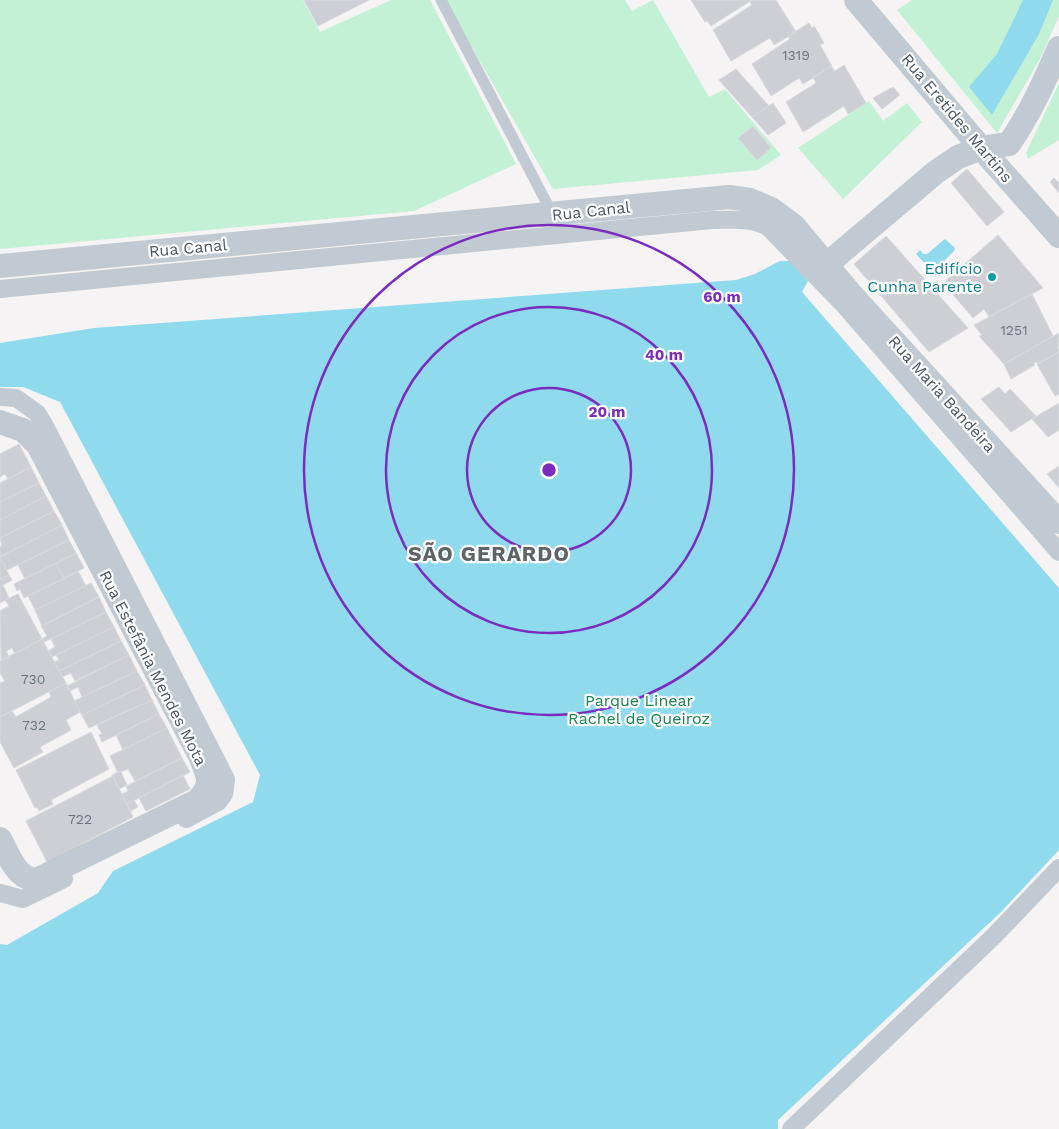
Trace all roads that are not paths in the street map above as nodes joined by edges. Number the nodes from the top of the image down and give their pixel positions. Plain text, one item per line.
1 (442, 0) edge
2 (856, 0) edge
3 (1059, 48) edge
4 (981, 148) junction
5 (553, 215) junction
6 (1059, 236) edge
7 (826, 265) junction
8 (0, 266) edge
9 (0, 289) edge
10 (0, 397) edge
11 (0, 422) edge
12 (1059, 522) edge
13 (1059, 552) edge
14 (0, 839) edge
15 (1059, 868) edge
16 (0, 893) edge
17 (791, 1129) edge

1 - 5 lane
2 - 4 street, Rua Eretides Martins
3 - 4 street
4 - 6 street, Rua Eretides Martins
4 - 7 street
5 - 7 street, Rua Canal
5 - 8 street, Rua Canal
7 - 12 street, Rua Maria Bandeira
9 - 13 street
10 - 16 street
11 - 14 street, Rua Estefânia Mendes Mota
15 - 17 street

